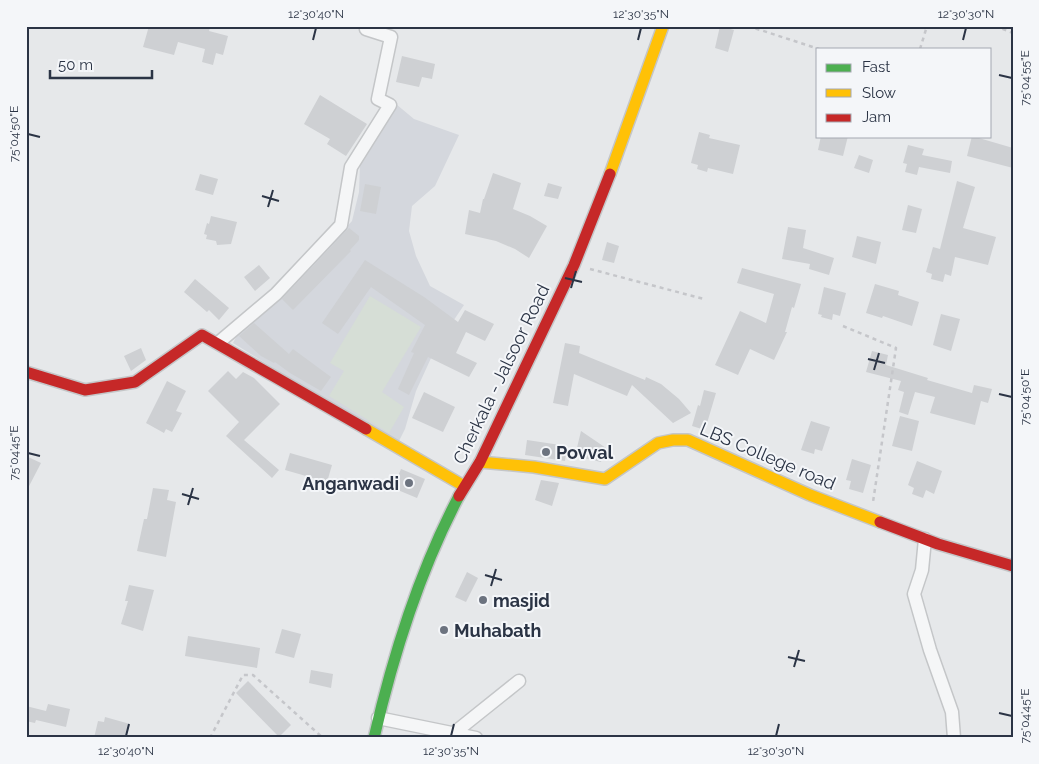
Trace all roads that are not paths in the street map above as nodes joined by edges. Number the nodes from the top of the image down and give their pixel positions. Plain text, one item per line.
1 (663, 26) edge
2 (366, 29) dead end
3 (218, 343) junction
4 (26, 372) edge
5 (480, 462) junction
6 (464, 486) junction
7 (925, 539) junction
8 (1013, 566) edge
9 (519, 681) dead end
10 (378, 718) junction
11 (454, 733) junction
12 (374, 738) edge
13 (476, 738) edge
14 (954, 738) edge

1 - 5 street, Cherkala - Jalsoor Road
2 - 3 street
3 - 4 street
3 - 6 street
5 - 6 street, Cherkala - Jalsoor Road
5 - 7 street, LBS College road
6 - 10 street, Cherkala - Jalsoor Road
7 - 8 street, LBS College road
7 - 14 street
9 - 11 street
10 - 11 street
10 - 12 street, Cherkala - Jalsoor Road
11 - 13 street

